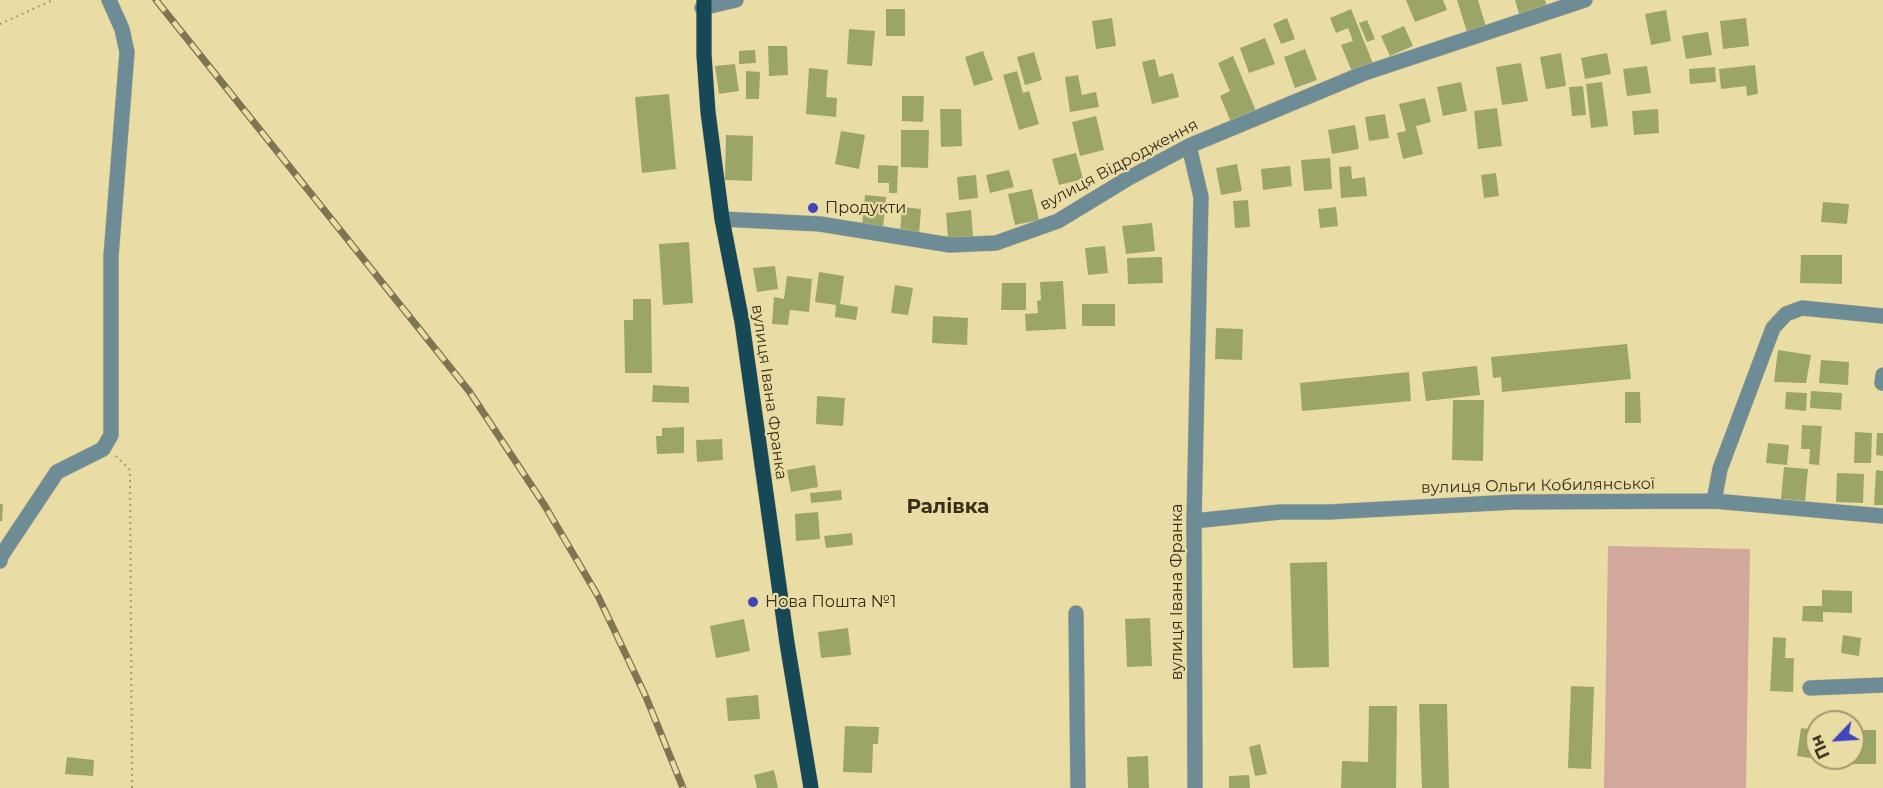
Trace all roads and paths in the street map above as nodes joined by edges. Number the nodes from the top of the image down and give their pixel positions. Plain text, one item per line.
1 (53, 0) edge
2 (109, 0) edge
3 (736, 0) edge
4 (1585, 0) edge
5 (703, 4) edge
6 (0, 24) edge
7 (1189, 146) junction
8 (722, 219) junction
9 (1883, 316) edge
10 (1883, 375) edge
11 (1882, 383) edge
12 (105, 445) junction
13 (1714, 501) junction
14 (1883, 516) edge
15 (1194, 521) junction
16 (0, 561) edge
17 (1076, 613) dead end
18 (1883, 685) edge
19 (1810, 688) dead end
20 (132, 788) edge
21 (811, 788) edge
22 (1078, 788) edge
23 (1195, 788) edge

1 - 6 path
2 - 12 street
3 - 5 street
4 - 7 street, вулиця Відродження
5 - 8 main road, вулиця Івана Франка
7 - 8 street, вулиця Відродження
7 - 15 street, вулиця Івана Франка
8 - 21 main road, вулиця Івана Франка
9 - 13 street
10 - 11 street
12 - 16 street
12 - 20 path
13 - 14 street, вулиця Ольги Кобилянської
13 - 15 street, вулиця Ольги Кобилянської
15 - 23 street, вулиця Івана Франка
17 - 22 street
18 - 19 street

